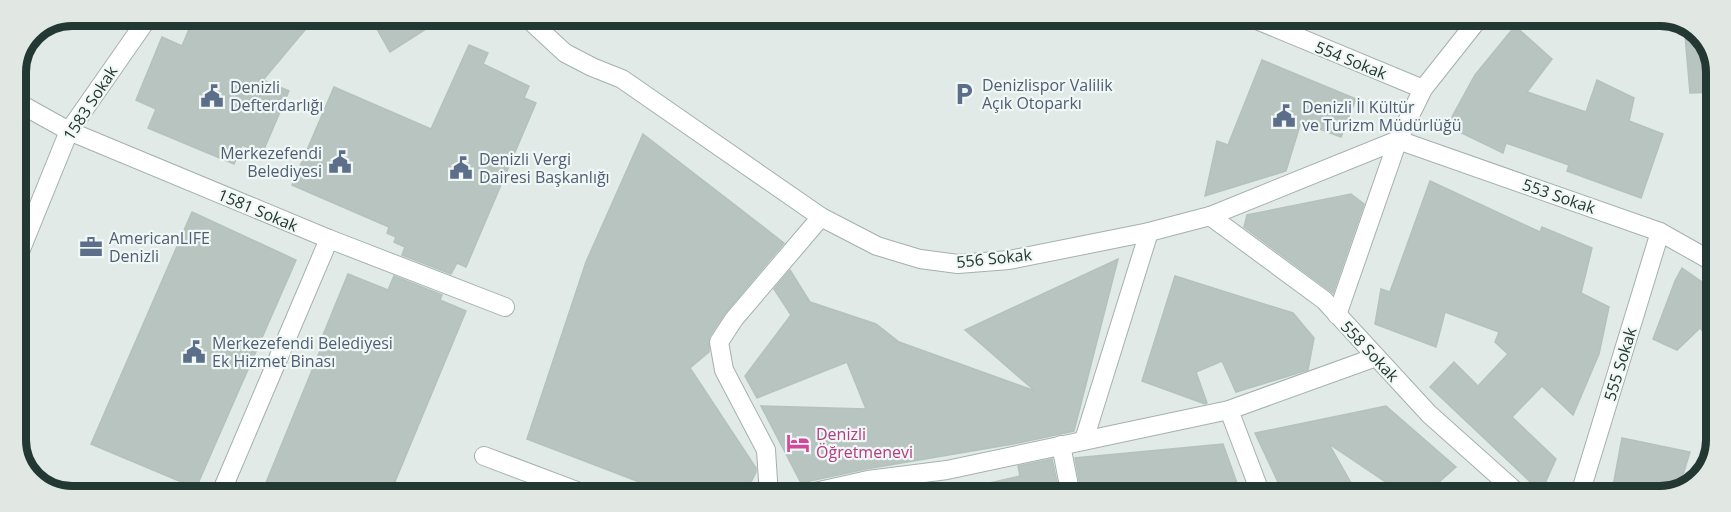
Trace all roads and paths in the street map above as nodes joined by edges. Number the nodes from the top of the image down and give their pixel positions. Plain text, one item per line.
1 (142, 26) edge
2 (537, 26) edge
3 (1271, 26) edge
4 (1473, 26) edge
5 (1423, 89) junction
6 (26, 107) edge
7 (69, 131) junction
8 (1398, 140) junction
9 (1210, 216) junction
10 (821, 217) junction
11 (1660, 231) junction
12 (1149, 232) junction
13 (26, 237) edge
14 (329, 239) junction
15 (1706, 258) edge
16 (505, 307) dead end
17 (1337, 315) junction
18 (1376, 357) junction
19 (1229, 410) junction
20 (1084, 440) junction
21 (1061, 445) junction
22 (484, 456) dead end
23 (224, 486) edge
24 (564, 486) edge
25 (768, 486) edge
26 (841, 486) edge
27 (1069, 486) edge
28 (1258, 486) edge
29 (1510, 486) edge
30 (1582, 486) edge

1 - 7 street, 1583 Sokak
2 - 10 street, 556 Sokak
3 - 5 street, 554 Sokak
4 - 5 street
5 - 8 street
6 - 7 street, 1581 Sokak
7 - 13 street, 1583 Sokak
7 - 14 street, 1581 Sokak
8 - 9 street, 556 Sokak
8 - 11 street, 553 Sokak
8 - 17 street
9 - 12 street, 556 Sokak
9 - 17 street, 558 Sokak
10 - 12 street, 556 Sokak
10 - 25 street
11 - 15 street, 553 Sokak
11 - 30 street, 555 Sokak
12 - 20 street
14 - 16 street, 1581 Sokak
14 - 23 street
17 - 18 street, 558 Sokak
18 - 19 street
18 - 29 street, 558 Sokak
19 - 20 street
19 - 28 street
20 - 21 street
21 - 26 street
21 - 27 street
22 - 24 street

